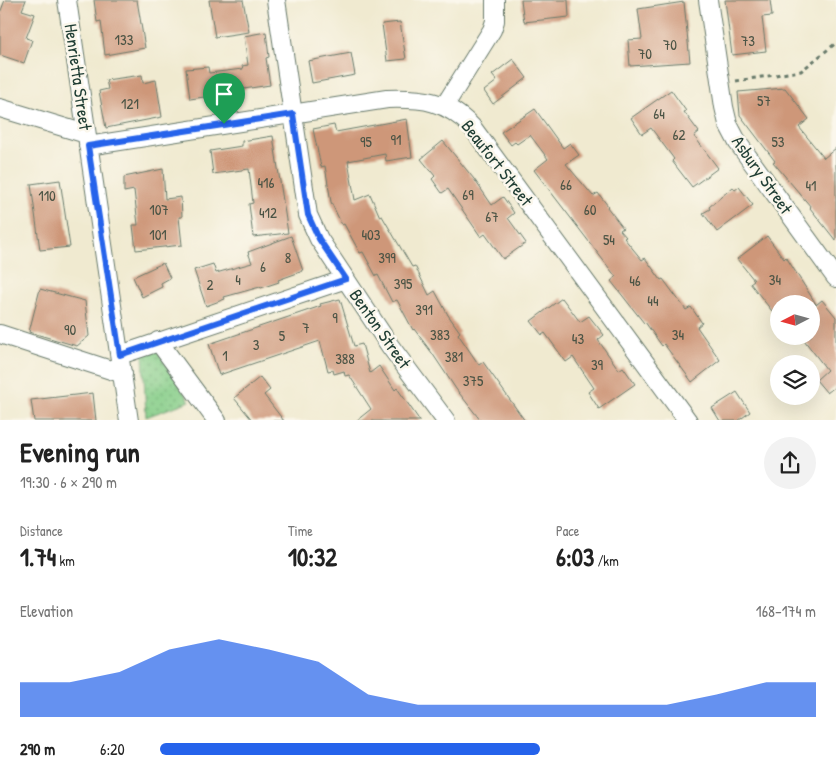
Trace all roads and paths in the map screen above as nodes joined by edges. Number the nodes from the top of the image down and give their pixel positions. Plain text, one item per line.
1 (67, 0) edge
2 (276, 0) edge
3 (495, 0) edge
4 (708, 0) edge
5 (836, 43) edge
6 (721, 83) junction
7 (445, 106) junction
8 (0, 108) edge
9 (293, 114) junction
10 (87, 140) junction
11 (836, 278) edge
12 (346, 279) junction
13 (0, 334) edge
14 (158, 341) junction
15 (120, 355) junction
16 (123, 374) junction
17 (129, 420) edge
18 (217, 420) edge
19 (446, 420) edge
20 (688, 420) edge

1 - 10 street, Henrietta Street
2 - 9 street, Benton Street
3 - 7 street
4 - 6 street, Asbury Street
5 - 6 path
6 - 11 street, Asbury Street
7 - 9 street, Beaufort Street
7 - 20 street, Beaufort Street
8 - 10 street
9 - 10 street, Beaufort Street
9 - 12 street, Benton Street
10 - 15 street, Henrietta Street
12 - 14 street
12 - 19 street, Benton Street
13 - 16 street
14 - 15 street
14 - 18 street
15 - 16 street, Henrietta Street
16 - 17 street, Henrietta Street

